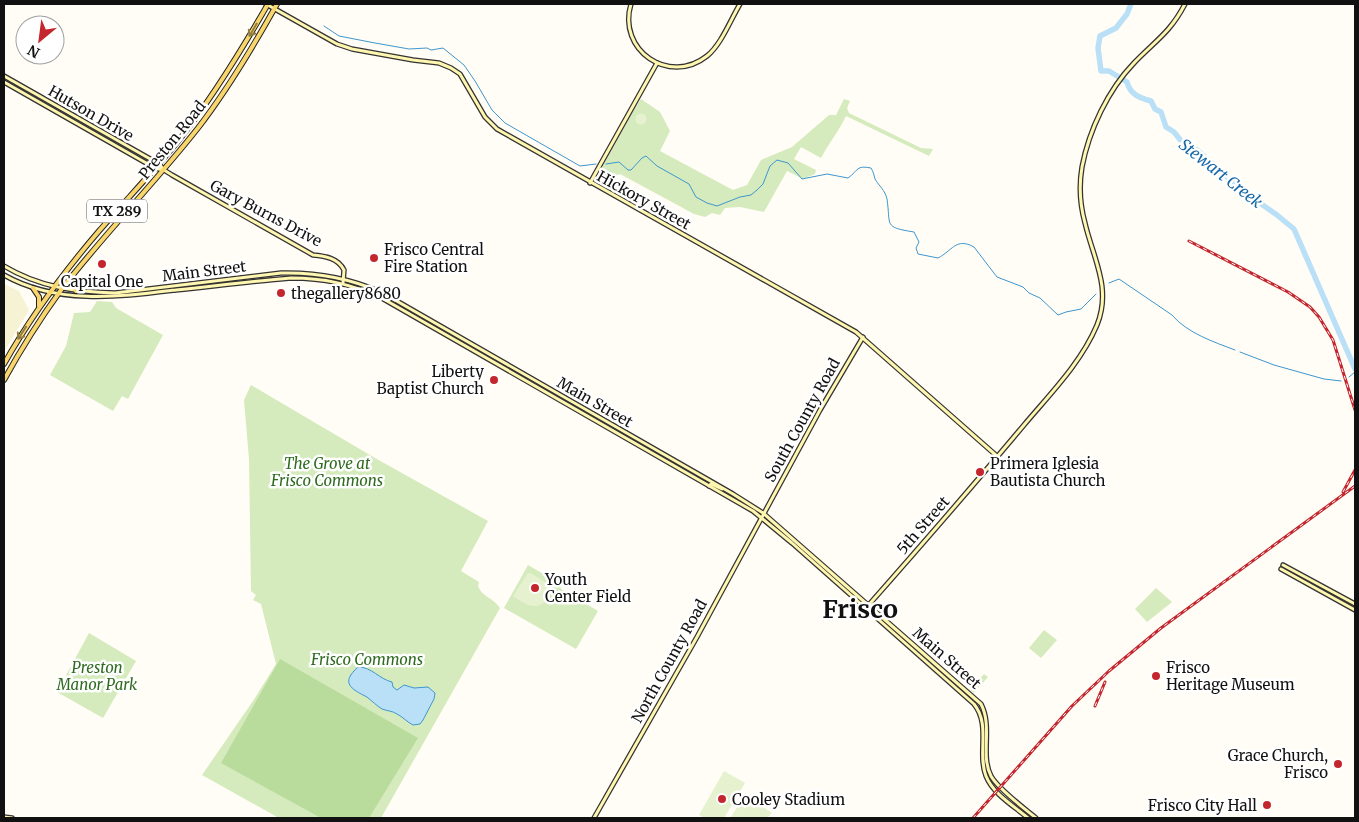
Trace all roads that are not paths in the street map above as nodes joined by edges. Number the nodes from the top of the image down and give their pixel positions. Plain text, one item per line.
1 (267, 4) edge
2 (277, 4) edge
3 (631, 4) edge
4 (740, 4) edge
5 (1185, 4) edge
6 (274, 9) junction
7 (657, 62) junction
8 (4, 76) edge
9 (4, 82) edge
10 (68, 113) junction
11 (65, 118) junction
12 (159, 164) junction
13 (155, 168) junction
14 (164, 170) junction
15 (590, 183) junction
16 (98, 232) junction
17 (105, 238) junction
18 (4, 266) edge
19 (4, 274) edge
20 (72, 276) junction
21 (344, 279) junction
22 (343, 283) junction
23 (54, 286) junction
24 (33, 288) junction
25 (62, 289) junction
26 (76, 291) junction
27 (50, 292) junction
28 (58, 294) junction
29 (39, 308) junction
30 (863, 337) junction
31 (496, 357) junction
32 (493, 362) junction
33 (4, 364) edge
34 (4, 377) edge
35 (585, 408) junction
36 (582, 413) junction
37 (598, 416) junction
38 (596, 421) junction
39 (628, 433) junction
40 (625, 438) junction
41 (998, 457) junction
42 (709, 486) junction
43 (725, 489) junction
44 (735, 495) junction
45 (732, 499) junction
46 (762, 515) junction
47 (1283, 565) dead end
48 (1281, 569) dead end
49 (869, 604) junction
50 (1355, 604) edge
51 (866, 608) junction
52 (1355, 610) edge
53 (4, 817) edge
54 (12, 818) edge
55 (594, 818) edge
56 (1028, 818) edge
57 (1036, 818) edge

1 - 6 main road, Hickory Street
1 -> 12 main road, Preston Road / TX 289
2 - 6 main road, Preston Road / TX 289
3 - 7 main road
4 - 7 main road
5 - 41 main road, 5th Street
6 - 14 main road, Preston Road / TX 289
6 - 15 main road, Hickory Street
7 - 15 main road
8 - 10 main road, Hutson Drive
9 - 11 main road, Hutson Drive
10 - 11 main road
10 - 12 main road, Hutson Drive
11 - 13 main road, Hutson Drive
12 - 13 main road, Preston Road / TX 289
12 - 14 main road, Hutson Drive
13 - 14 main road, Hutson Drive
13 - 16 main road, Preston Road / TX 289
14 - 17 main road, Preston Road / TX 289
14 - 21 main road, Gary Burns Drive
15 - 30 main road, Hickory Street
16 - 17 main road
16 - 23 main road, Preston Road / TX 289
17 - 20 main road, Preston Road / TX 289
18 - 23 main road, Main Street
19 - 24 main road, Main Street
20 - 25 main road, Preston Road / TX 289
20 - 26 main road
21 - 22 main road
21 - 26 main road, Main Street
21 - 31 main road, Main Street
22 - 28 main road, Main Street
22 - 32 main road, Main Street
23 - 25 main road, Main Street
23 - 27 main road, Preston Road / TX 289
24 - 27 main road, Main Street
24 - 29 main road
25 - 26 main road, Main Street
25 - 28 main road, Preston Road / TX 289
27 - 28 main road, Main Street
27 - 29 main road, Preston Road / TX 289
28 - 34 main road, Preston Road / TX 289
29 -> 33 main road, Preston Road / TX 289
30 - 41 main road, Hickory Street
30 - 46 main road, South County Road
31 - 32 main road
31 - 35 main road, Main Street
32 - 36 main road, Main Street
35 - 36 main road
35 - 37 main road, Main Street
36 - 38 main road, Main Street
37 - 38 main road
37 - 39 main road, Main Street
38 - 40 main road, Main Street
39 - 40 main road
39 - 43 main road, Main Street
40 - 42 main road, Main Street
41 - 49 main road, 5th Street
42 - 43 main road
42 - 45 main road, Main Street
43 - 44 main road, Main Street
44 - 45 main road
44 - 46 main road, Main Street
45 - 46 main road, Main Street
46 - 49 main road, Main Street
46 - 51 main road, Main Street
46 - 55 main road, North County Road
47 - 50 main road
48 - 52 main road
49 - 51 main road, 5th Street
49 - 57 main road, Main Street
51 - 56 main road, Main Street
53 - 54 main road

